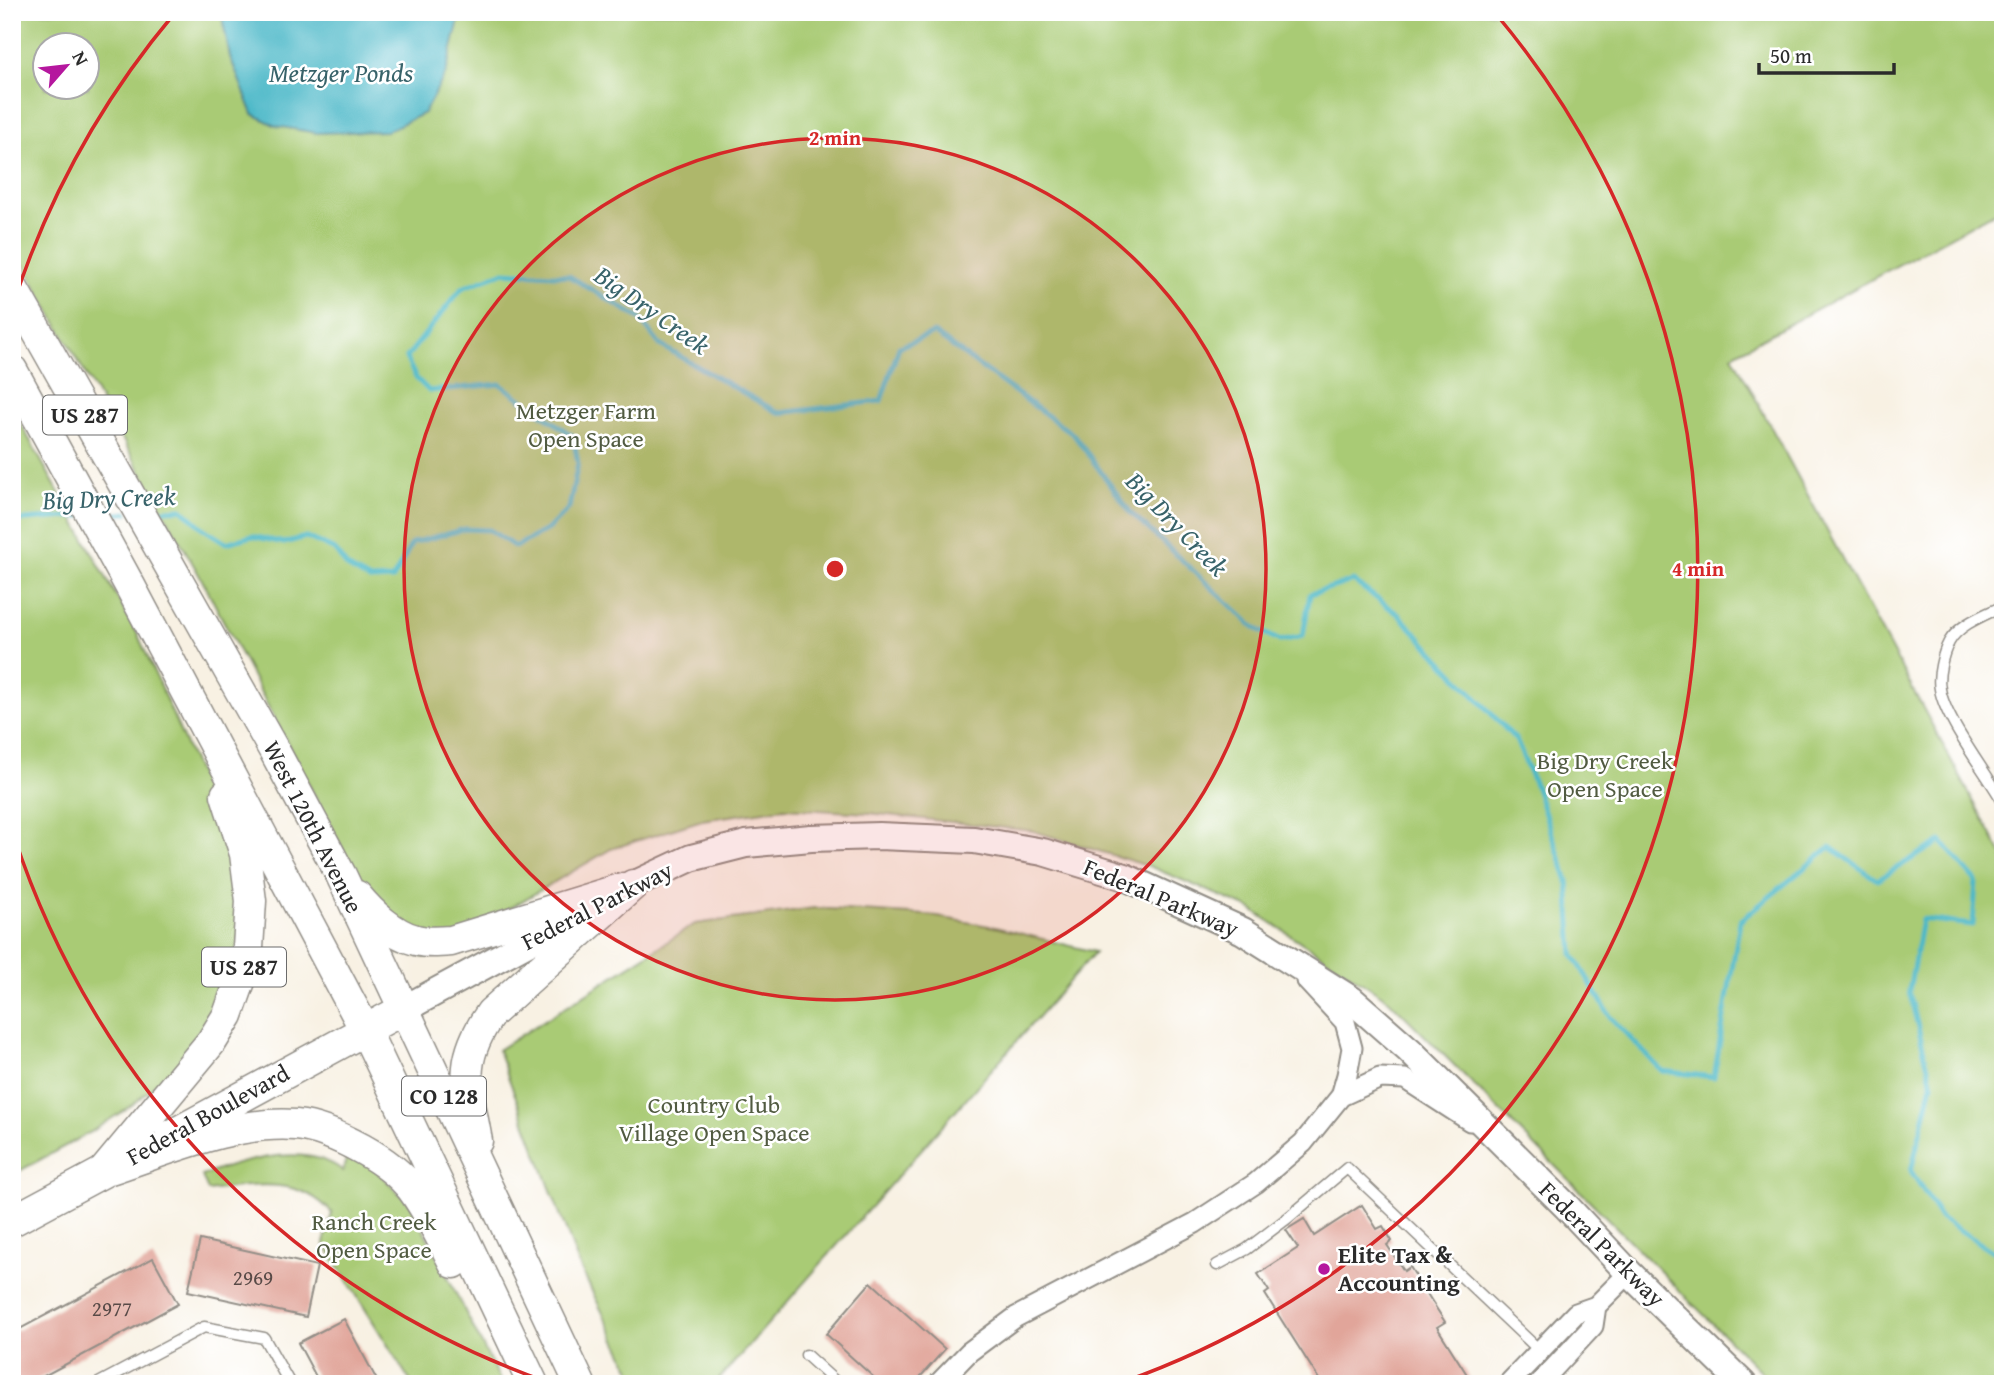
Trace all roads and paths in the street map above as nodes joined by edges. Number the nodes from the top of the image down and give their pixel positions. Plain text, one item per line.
1 (12, 287) edge
2 (12, 370) edge
3 (2003, 606) edge
4 (204, 724) junction
5 (2003, 802) edge
6 (341, 876) junction
7 (633, 885) junction
8 (1279, 953) junction
9 (404, 1009) junction
10 (365, 1030) junction
11 (1341, 1096) junction
12 (1499, 1141) junction
13 (104, 1171) junction
14 (485, 1183) junction
15 (12, 1222) edge
16 (1217, 1265) dead end
17 (1629, 1273) junction
18 (1596, 1306) junction
19 (1539, 1350) junction
20 (807, 1355) dead end
21 (957, 1375) edge
22 (97, 1384) edge
23 (290, 1384) edge
24 (516, 1384) edge
25 (533, 1384) edge
26 (580, 1384) edge
27 (838, 1384) edge
28 (938, 1384) edge
29 (1508, 1384) edge
30 (1539, 1384) edge
31 (1744, 1384) edge

1 - 6 main road, West 120th Avenue / US 287
2 - 4 main road, West 120th Avenue / US 287
3 - 5 lane
4 - 10 main road, West 120th Avenue / US 287
4 - 13 main road, US 287
6 - 7 main road
6 - 9 main road, West 120th Avenue / US 287
7 - 8 main road, Federal Parkway
7 - 9 main road, Federal Parkway
7 - 14 main road
8 - 11 street
8 - 12 main road, Federal Parkway
9 - 10 main road, Federal Boulevard / US 287
9 - 14 main road, West 120th Avenue / CO 128
10 - 13 main road, Federal Boulevard / US 287
10 - 25 main road, West 120th Avenue / CO 128
11 - 12 street
11 - 21 street
12 - 17 main road, Federal Parkway
13 - 15 main road, Federal Boulevard / US 287
13 - 24 main road
14 - 26 main road, West 120th Avenue / CO 128
16 - 19 lane
17 - 18 street
17 - 31 main road, Federal Parkway
18 - 19 street
18 - 30 street
19 - 29 street
20 - 27 lane
21 - 28 street
22 - 23 lane

